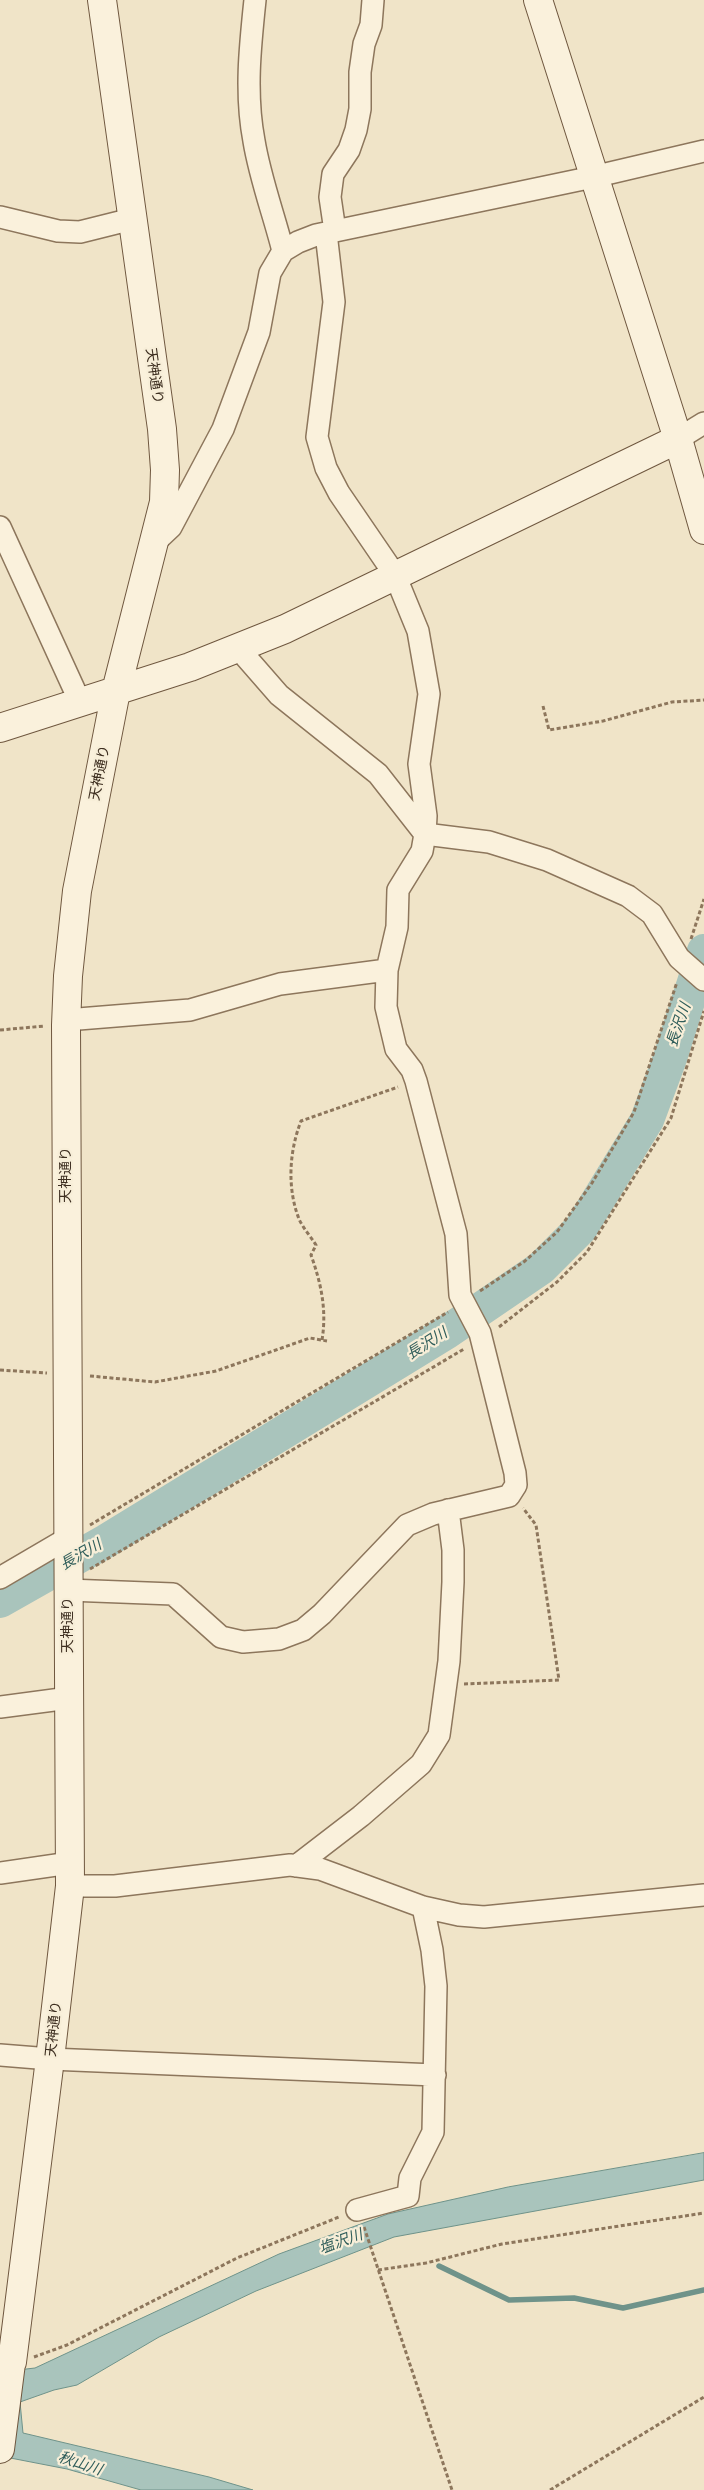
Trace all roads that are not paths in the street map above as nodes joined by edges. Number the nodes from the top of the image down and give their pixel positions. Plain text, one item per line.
1 (102, 0) edge
2 (255, 0) edge
3 (373, 0) edge
4 (538, 0) edge
5 (704, 151) edge
6 (593, 177) junction
7 (0, 217) edge
8 (132, 219) junction
9 (330, 232) junction
10 (284, 252) junction
11 (704, 423) edge
12 (678, 439) junction
13 (0, 527) edge
14 (704, 530) edge
15 (154, 543) junction
16 (395, 574) junction
17 (238, 648) junction
18 (116, 691) junction
19 (80, 702) junction
20 (0, 728) edge
21 (425, 834) junction
22 (387, 970) junction
23 (704, 980) edge
24 (66, 1022) junction
25 (448, 1510) junction
26 (68, 1539) junction
27 (0, 1578) edge
28 (68, 1584) junction
29 (69, 1698) junction
30 (0, 1707) edge
31 (296, 1866) junction
32 (0, 1873) edge
33 (70, 1874) junction
34 (704, 1895) edge
35 (422, 1907) junction
36 (0, 2054) edge
37 (50, 2060) junction
38 (435, 2075) junction
39 (360, 2214) road end
40 (8, 2362) edge
41 (0, 2449) edge

1 - 8 street, 天神通り
2 - 10 street
3 - 9 street
4 - 6 street
5 - 6 street
6 - 9 street
6 - 12 street
7 - 8 street
8 - 15 street, 天神通り
9 - 10 street
9 - 16 street
10 - 15 street
11 - 12 street
12 - 14 street
12 - 16 street
13 - 19 street
15 - 18 street, 天神通り
16 - 17 street
16 - 21 street
17 - 18 street
17 - 21 street
18 - 19 street
18 - 24 street, 天神通り
19 - 20 street
21 - 22 street
21 - 23 street
22 - 24 street
22 - 25 street
24 - 26 street, 天神通り
25 - 28 street
25 - 31 street
26 - 27 street
26 - 28 street, 天神通り
28 - 29 street, 天神通り
29 - 30 street
29 - 33 street, 天神通り
31 - 33 street
31 - 35 street
32 - 33 street
33 - 37 street, 天神通り
34 - 35 street
35 - 38 street
36 - 37 street
37 - 38 street
37 - 40 street, 天神通り
38 - 39 street
40 - 41 street, 天神通り

